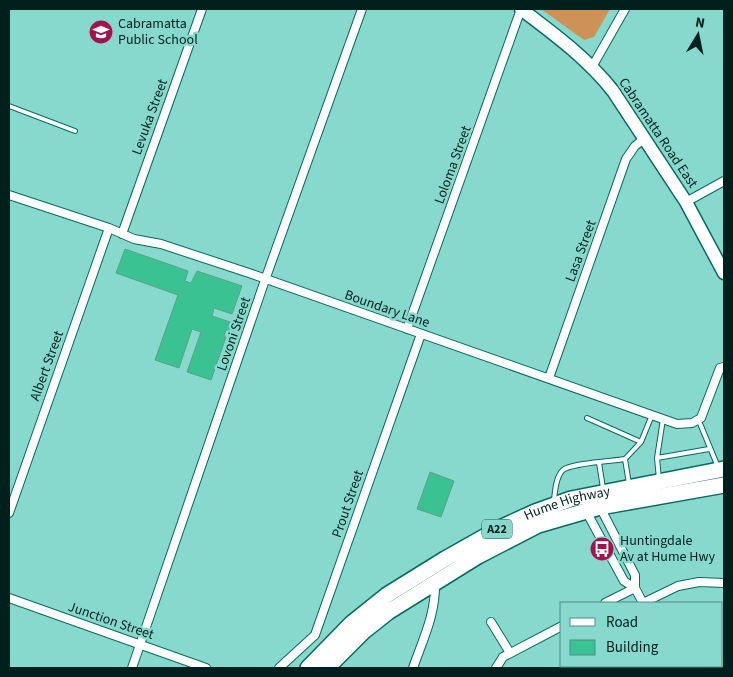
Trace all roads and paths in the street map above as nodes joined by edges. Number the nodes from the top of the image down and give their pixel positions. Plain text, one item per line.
1 (202, 9) edge
2 (362, 9) edge
3 (521, 9) edge
4 (624, 9) edge
5 (592, 67) junction
6 (9, 106) edge
7 (75, 131) dead end
8 (645, 138) junction
9 (724, 181) edge
10 (9, 194) edge
11 (686, 202) junction
12 (109, 228) junction
13 (122, 234) junction
14 (724, 273) edge
15 (265, 280) junction
16 (407, 329) junction
17 (421, 334) junction
18 (724, 367) edge
19 (549, 378) junction
20 (652, 415) junction
21 (587, 418) dead end
22 (663, 419) junction
23 (698, 421) junction
24 (641, 442) junction
25 (709, 449) junction
26 (657, 458) junction
27 (625, 459) junction
28 (599, 463) junction
29 (722, 470) edge
30 (660, 482) junction
31 (724, 485) edge
32 (629, 488) junction
33 (597, 503) junction
34 (554, 505) junction
35 (9, 513) edge
36 (435, 582) junction
37 (724, 583) edge
38 (635, 588) junction
39 (9, 598) edge
40 (607, 602) edge
41 (642, 602) edge
42 (645, 602) edge
43 (491, 622) dead end
44 (560, 627) edge
45 (140, 645) junction
46 (510, 653) junction
47 (132, 668) edge
48 (206, 668) edge
49 (279, 668) edge
50 (308, 668) edge
51 (327, 668) edge
52 (412, 668) edge
53 (496, 668) edge

1 - 13 street, Levuka Street
2 - 15 street, Lovoni Street
3 - 5 main road, Cabramatta Road East
3 - 16 street, Loloma Street
4 - 5 street
5 - 8 main road, Cabramatta Road East
6 - 7 lane
8 - 11 main road, Cabramatta Road East
8 - 19 street, Lasa Street
9 - 11 street
10 - 12 street, Boundary Lane
11 - 14 main road, Cabramatta Road East
12 - 13 street, Boundary Lane
12 - 35 street, Albert Street
13 - 15 street, Boundary Lane
15 - 16 street, Boundary Lane
15 - 45 street, Lovoni Street
16 - 17 street, Boundary Lane
17 - 19 street, Boundary Lane
17 - 49 street, Prout Street
18 - 23 street
19 - 20 street, Boundary Lane
20 - 22 street, Boundary Lane
20 - 24 lane
21 - 24 lane
22 - 23 street, Boundary Lane
22 - 26 lane
23 - 25 lane
24 - 27 lane
25 - 26 lane
25 - 29 lane
26 - 30 lane
27 - 28 lane
27 - 32 lane
28 - 33 lane
28 - 34 lane
29 - 30 highway, Hume Highway / A22
30 - 32 highway, Hume Highway / A22
31 - 33 highway, Hume Highway / A22
32 - 33 highway, Hume Highway / A22
33 - 34 highway, Hume Highway / A22
33 - 36 highway, Hume Highway / A22
33 - 38 street
33 - 38 street
34 - 50 highway, Hume Highway / A22
36 - 51 highway, Hume Highway / A22
36 - 52 street
37 - 42 street
38 - 40 street
38 - 41 street
39 - 45 street, Junction Street
43 - 46 street
44 - 46 street
45 - 47 street, Lovoni Street
45 - 48 street, Junction Street
46 - 53 street

